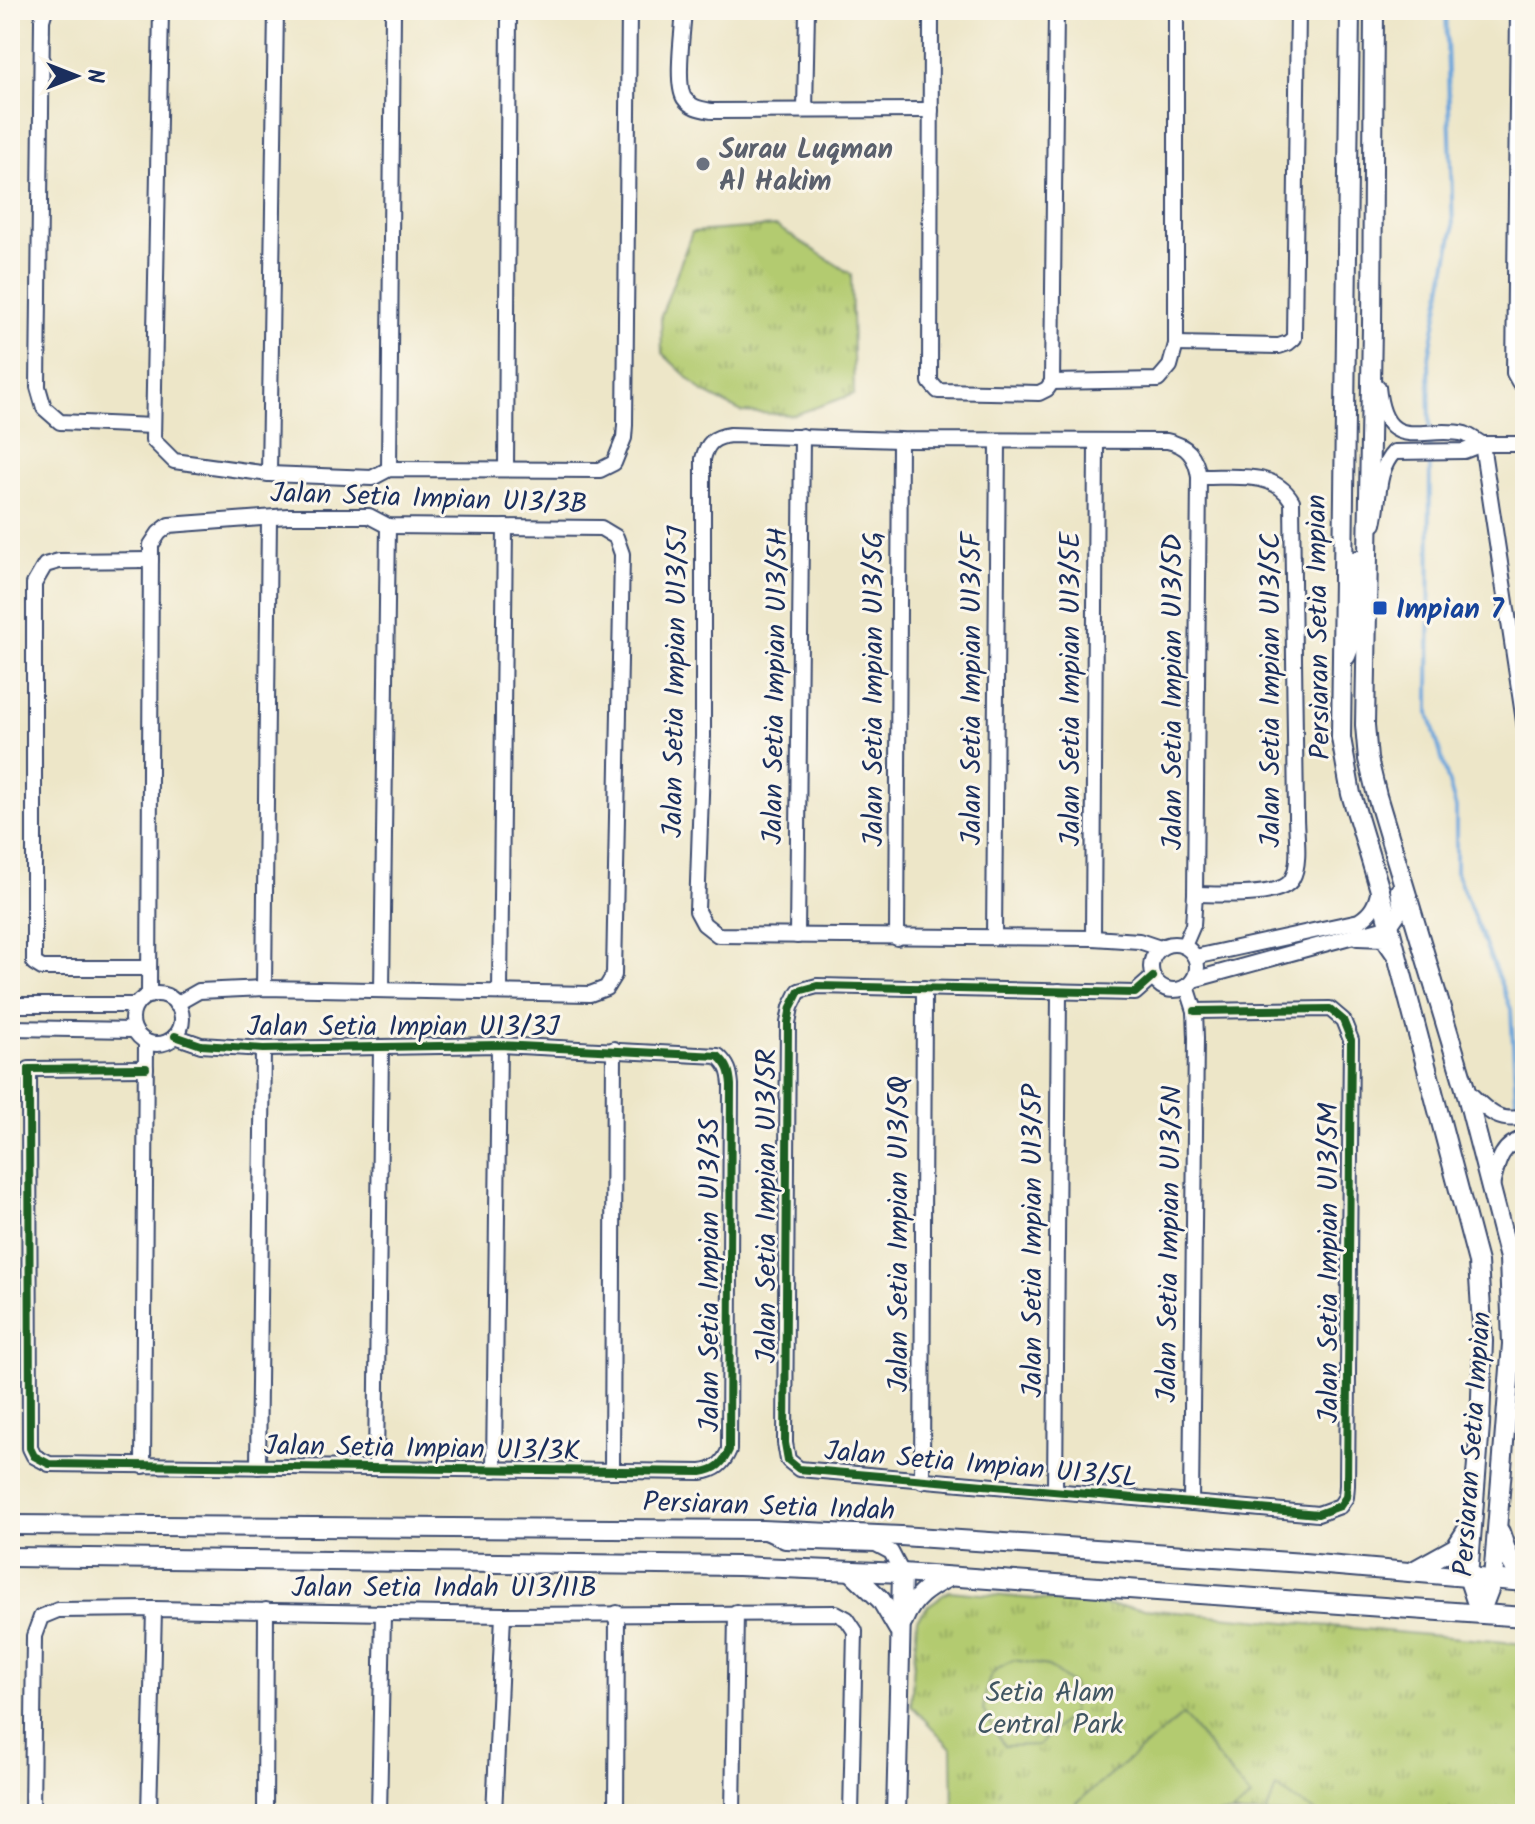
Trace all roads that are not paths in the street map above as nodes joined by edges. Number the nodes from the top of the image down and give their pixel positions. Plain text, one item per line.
1 (45, 10) edge
2 (161, 10) edge
3 (276, 10) edge
4 (393, 10) edge
5 (509, 10) edge
6 (629, 10) edge
7 (684, 10) edge
8 (807, 10) edge
9 (931, 10) edge
10 (1056, 10) edge
11 (1176, 10) edge
12 (1298, 10) edge
13 (1350, 10) edge
14 (1374, 10) edge
15 (1518, 10) edge
16 (805, 110) junction
17 (931, 110) junction
18 (1372, 327) junction
19 (1176, 344) junction
20 (1052, 382) junction
21 (1522, 384) edge
22 (153, 433) junction
23 (802, 436) junction
24 (900, 440) junction
25 (998, 441) junction
26 (1096, 441) junction
27 (1482, 444) junction
28 (1525, 444) edge
29 (389, 469) junction
30 (506, 469) junction
31 (269, 474) junction
32 (1199, 477) junction
33 (269, 518) junction
34 (388, 526) junction
35 (505, 527) junction
36 (1368, 548) junction
37 (151, 552) junction
38 (1368, 569) junction
39 (1340, 670) junction
40 (1525, 728) edge
41 (1377, 796) junction
42 (1379, 887) junction
43 (1195, 894) junction
44 (1390, 926) junction
45 (1298, 933) junction
46 (797, 936) junction
47 (1358, 936) junction
48 (994, 937) junction
49 (897, 938) junction
50 (1093, 938) junction
51 (1184, 946) junction
52 (1160, 948) junction
53 (1303, 948) junction
54 (1195, 957) junction
55 (1398, 959) junction
56 (149, 968) junction
57 (1153, 977) junction
58 (1190, 983) junction
59 (264, 988) junction
60 (924, 988) junction
61 (382, 990) junction
62 (500, 991) junction
63 (1059, 991) junction
64 (149, 996) junction
65 (176, 1004) junction
66 (11, 1005) edge
67 (136, 1005) junction
68 (1195, 1011) junction
69 (10, 1028) edge
70 (134, 1030) junction
71 (175, 1036) junction
72 (146, 1042) junction
73 (499, 1045) junction
74 (381, 1047) junction
75 (263, 1049) junction
76 (614, 1049) junction
77 (725, 1062) joint
78 (146, 1068) junction
79 (1465, 1088) junction
80 (1517, 1119) edge
81 (1520, 1140) edge
82 (1492, 1188) junction
83 (785, 1443) joint
84 (143, 1466) junction
85 (258, 1467) junction
86 (376, 1468) junction
87 (494, 1470) junction
88 (612, 1471) junction
89 (701, 1472) joint
90 (922, 1481) junction
91 (1055, 1491) junction
92 (1191, 1503) junction
93 (1473, 1521) junction
94 (1496, 1522) junction
95 (10, 1525) edge
96 (762, 1530) junction
97 (10, 1557) edge
98 (851, 1571) junction
99 (1411, 1572) junction
100 (902, 1573) junction
101 (949, 1577) junction
102 (1468, 1577) junction
103 (1493, 1579) junction
104 (1525, 1580) edge
105 (154, 1609) junction
106 (266, 1610) junction
107 (736, 1612) junction
108 (383, 1613) junction
109 (617, 1613) junction
110 (1480, 1613) junction
111 (503, 1615) junction
112 (1525, 1617) edge
113 (900, 1631) junction
114 (32, 1814) edge
115 (149, 1814) edge
116 (265, 1814) edge
117 (379, 1814) edge
118 (494, 1814) edge
119 (616, 1814) edge
120 (733, 1814) edge
121 (851, 1814) edge
122 (896, 1814) edge

1 - 22 street
2 - 22 street
3 - 31 street
4 - 29 street
5 - 30 street
6 - 30 street
7 - 16 street
8 - 16 street
9 - 17 street
10 - 20 street
11 - 19 street
12 - 19 street
13 - 39 street, Persiaran Setia Impian
14 - 18 street, Persiaran Setia Impian
15 - 21 street
16 - 17 street
17 - 20 street
18 - 27 street
18 - 36 street, Persiaran Setia Impian
19 - 20 street
22 - 31 street
23 - 24 street
23 - 46 street, Jalan Setia Impian U13/5H
23 - 46 street, Jalan Setia Impian U13/5J
24 - 25 street
24 - 49 street, Jalan Setia Impian U13/5G
25 - 26 street
25 - 48 street, Jalan Setia Impian U13/5F
26 - 32 street
26 - 50 street, Jalan Setia Impian U13/5E
27 - 28 street
27 - 36 street
27 - 40 street
29 - 30 street
29 - 31 street
32 - 43 street, Jalan Setia Impian U13/5D
32 - 43 street, Jalan Setia Impian U13/5C
33 - 34 street, Jalan Setia Impian U13/3B
33 - 37 street, Jalan Setia Impian U13/3B
33 - 59 street
34 - 35 street, Jalan Setia Impian U13/3B
34 - 61 street
35 - 62 street
35 - 62 street, Jalan Setia Impian U13/3B
36 - 38 street, Persiaran Setia Impian
37 - 56 street
37 - 56 street
38 - 39 street
38 - 41 street, Persiaran Setia Impian
39 - 42 street, Persiaran Setia Impian
41 - 44 street
41 - 79 street, Persiaran Setia Impian
42 - 44 street, Persiaran Setia Impian
42 - 45 street
43 - 51 street, Jalan Setia Impian U13/5D
44 - 47 street
44 - 55 street, Persiaran Setia Impian
45 - 53 street
45 - 54 street
46 - 49 street
47 - 53 street
47 - 55 street
48 - 49 street
48 - 50 street
50 - 52 street
51 - 52 street
51 - 54 street
52 - 57 street
53 - 58 street
54 - 58 street
55 - 93 street, Persiaran Setia Impian
56 - 64 street
57 - 58 street
57 - 63 street
58 - 68 street, Jalan Setia Impian U13/5N
59 - 61 street
59 - 65 street
60 - 63 street
60 - 83 street, Jalan Setia Impian U13/5R
60 - 90 street, Jalan Setia Impian U13/5Q
61 - 62 street
63 - 91 street, Jalan Setia Impian U13/5P
64 - 65 street
64 - 67 street
65 - 71 street
66 - 67 street
67 - 70 street
68 - 92 street, Jalan Setia Impian U13/5N
68 - 92 street, Jalan Setia Impian U13/5M
69 - 70 street
70 - 72 street
71 - 72 street
71 - 75 street, Jalan Setia Impian U13/3J
72 - 78 street
73 - 74 street, Jalan Setia Impian U13/3J
73 - 76 street, Jalan Setia Impian U13/3J
73 - 87 street
74 - 75 street, Jalan Setia Impian U13/3J
74 - 86 street
75 - 85 street
76 - 77 street, Jalan Setia Impian U13/3J
76 - 88 street
77 - 89 street, Jalan Setia Impian U13/3S
78 - 84 street
78 - 84 street, Jalan Setia Impian U13/3K
79 - 80 street
79 - 82 street, Persiaran Setia Impian
81 - 82 street
82 - 94 street, Persiaran Setia Impian
83 - 90 street, Jalan Setia Impian U13/5L
84 - 85 street, Jalan Setia Impian U13/3K
85 - 86 street, Jalan Setia Impian U13/3K
86 - 87 street, Jalan Setia Impian U13/3K
87 - 88 street, Jalan Setia Impian U13/3K
88 - 89 street, Jalan Setia Impian U13/3K
90 - 91 street, Jalan Setia Impian U13/5L
91 - 92 street, Jalan Setia Impian U13/5L
93 - 99 street
93 - 102 street, Persiaran Setia Impian
94 - 103 street, Persiaran Setia Impian
94 - 104 street
95 - 96 street, Persiaran Setia Indah
96 - 99 street, Persiaran Setia Indah
96 - 100 street
97 - 98 street
98 - 100 street
98 - 113 street
99 - 102 street, Persiaran Setia Indah
100 - 101 street
100 - 113 street
101 - 110 street
101 - 113 street
102 - 103 street, Persiaran Setia Indah
102 - 110 street, Persiaran Setia Impian
103 - 104 street, Persiaran Setia Indah
103 - 110 street, Persiaran Setia Impian
105 - 106 street, Jalan Setia Indah U13/11B
105 - 114 street, Jalan Setia Indah U13/11B
105 - 115 street
106 - 108 street, Jalan Setia Indah U13/11B
106 - 116 street
107 - 109 street, Jalan Setia Indah U13/11B
107 - 120 street
107 - 121 street, Jalan Setia Indah U13/11B
108 - 111 street, Jalan Setia Indah U13/11B
108 - 117 street
109 - 111 street, Jalan Setia Indah U13/11B
109 - 119 street
110 - 112 street
111 - 118 street
113 - 122 street

